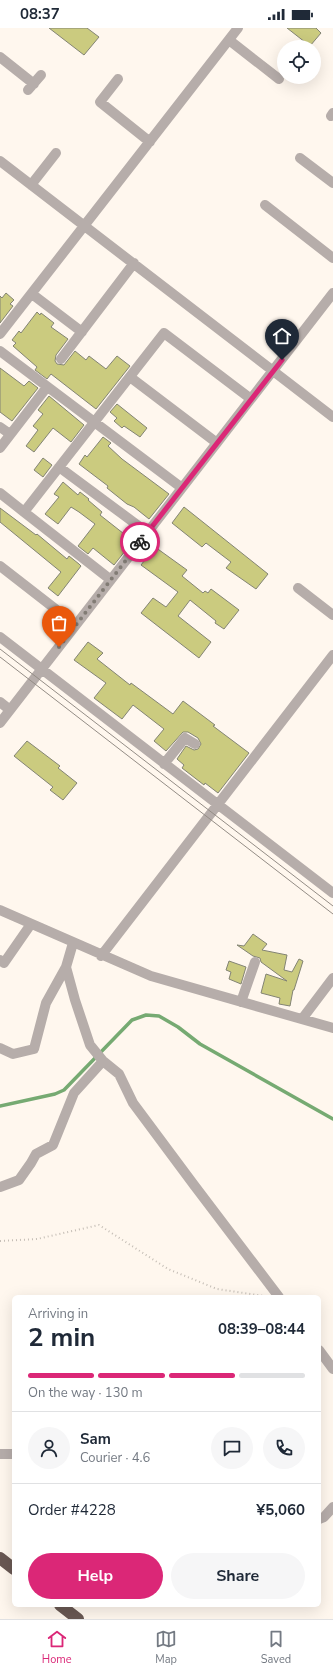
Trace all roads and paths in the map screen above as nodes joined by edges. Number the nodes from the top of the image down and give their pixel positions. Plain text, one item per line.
1 (238, 28) edge
2 (229, 40) junction
3 (0, 57) edge
4 (41, 75) dead end
5 (277, 77) edge
6 (118, 79) dead end
7 (150, 142) junction
8 (56, 153) dead end
9 (300, 158) dead end
10 (0, 161) edge
11 (333, 183) edge
12 (31, 185) junction
13 (265, 205) dead end
14 (85, 226) junction
15 (333, 258) edge
16 (134, 264) junction
17 (333, 293) edge
18 (32, 294) junction
19 (82, 332) junction
20 (0, 334) edge
21 (0, 352) edge
22 (61, 359) dead end
23 (273, 371) junction
24 (130, 376) junction
25 (47, 387) junction
26 (251, 399) junction
27 (333, 417) edge
28 (94, 422) junction
29 (0, 427) edge
30 (10, 434) junction
31 (217, 443) junction
32 (0, 448) edge
33 (59, 467) junction
34 (182, 488) junction
35 (0, 493) edge
36 (24, 512) junction
37 (148, 533) junction
38 (0, 566) edge
39 (111, 580) junction
40 (298, 588) dead end
41 (333, 615) edge
42 (76, 625) junction
43 (0, 637) edge
44 (333, 655) edge
45 (42, 669) junction
46 (0, 702) edge
47 (10, 710) junction
48 (0, 723) edge
49 (194, 744) dead end
50 (164, 764) junction
51 (217, 805) junction
52 (333, 893) edge
53 (0, 910) edge
54 (31, 924) junction
55 (73, 943) junction
56 (101, 956) junction
57 (0, 960) edge
58 (255, 962) dead end
59 (66, 967) junction
60 (333, 978) edge
61 (241, 1002) junction
62 (302, 1019) junction
63 (333, 1028) edge
64 (0, 1048) edge
65 (100, 1058) junction
66 (0, 1187) edge
67 (0, 1241) edge
68 (256, 1295) edge
69 (277, 1295) edge
70 (321, 1353) edge
71 (333, 1369) edge
72 (0, 1454) edge
73 (12, 1454) edge
74 (333, 1507) edge
75 (321, 1518) edge
76 (0, 1558) edge
77 (12, 1567) edge
78 (63, 1607) edge
79 (78, 1619) edge

1 - 2 street
2 - 5 street
2 - 7 street
3 - 4 street
6 - 7 street
7 - 14 street
8 - 12 street
9 - 11 street
10 - 12 street
12 - 14 street
13 - 15 street
14 - 16 street
14 - 18 street
16 - 19 street
16 - 23 street
17 - 23 street
18 - 19 street
18 - 20 street
19 - 22 street
21 - 25 street
23 - 26 street
23 - 27 street
24 - 26 street
24 - 28 street
24 - 31 street
25 - 28 street
25 - 30 street
26 - 31 street
28 - 33 street
28 - 34 street
29 - 30 street
30 - 32 street
31 - 34 street
33 - 36 street
33 - 37 street
34 - 37 street
35 - 36 street
36 - 39 street
37 - 39 street
38 - 42 street
39 - 42 street
40 - 41 street
42 - 45 street
43 - 45 street
44 - 51 street
45 - 47 street
45 - 50 street
46 - 47 street
47 - 48 street
49 - 50 street
50 - 51 street
51 - 52 street
51 - 56 street
53 - 54 street
54 - 55 street
54 - 57 street
55 - 56 street
55 - 59 street
56 - 61 street
58 - 61 street
59 - 64 street
59 - 65 street
60 - 62 street
61 - 62 street
62 - 63 street
65 - 66 street
65 - 69 street
67 - 68 path
70 - 71 street
72 - 73 street
74 - 75 street
76 - 77 highway
78 - 79 highway

